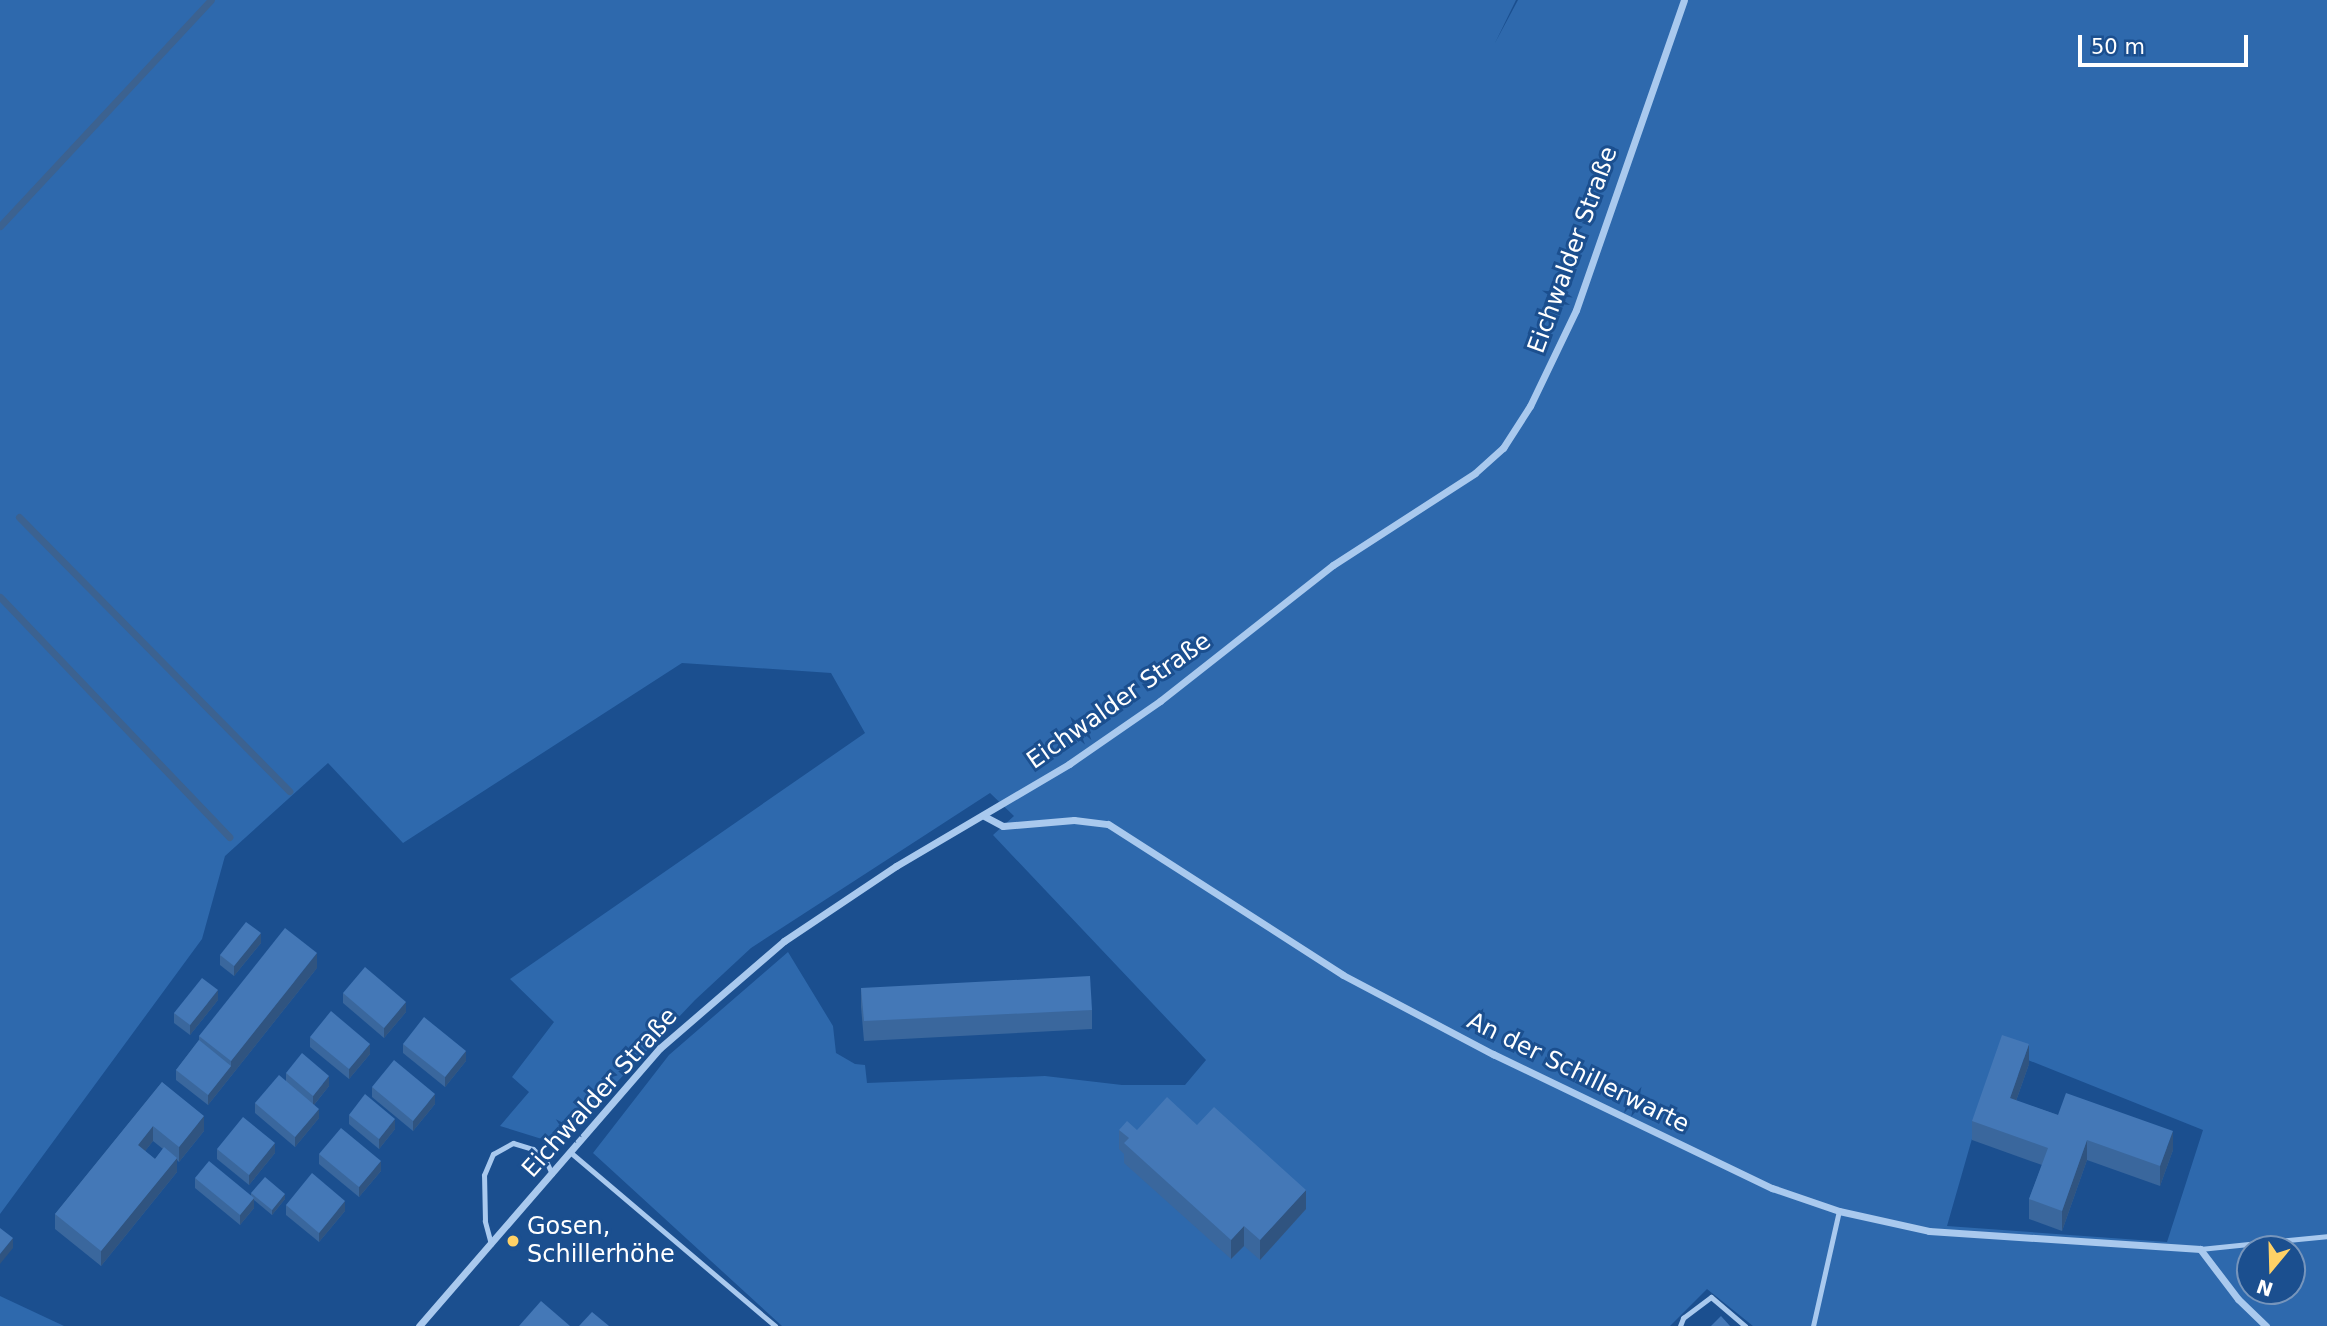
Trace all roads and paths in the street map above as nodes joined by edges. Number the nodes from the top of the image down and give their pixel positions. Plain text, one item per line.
1 (1685, 0) edge
2 (984, 816) junction
3 (570, 1152) junction
4 (552, 1175) junction
5 (1839, 1212) junction
6 (2327, 1236) edge
7 (491, 1244) junction
8 (2200, 1249) junction
9 (419, 1326) edge
10 (775, 1326) edge
11 (1680, 1326) edge
12 (1745, 1326) edge
13 (1813, 1326) edge
14 (2266, 1326) edge

1 - 2 street, Eichwalder Straße
2 - 3 street, Eichwalder Straße
2 - 5 street, An der Schillerwarte
3 - 4 street, Eichwalder Straße
3 - 10 lane
4 - 7 street, Eichwalder Straße
4 - 7 lane
5 - 8 street, An der Schillerwarte
5 - 13 lane
6 - 8 lane, An der Schillerwarte
7 - 9 street, Eichwalder Straße
8 - 14 street
11 - 12 lane

